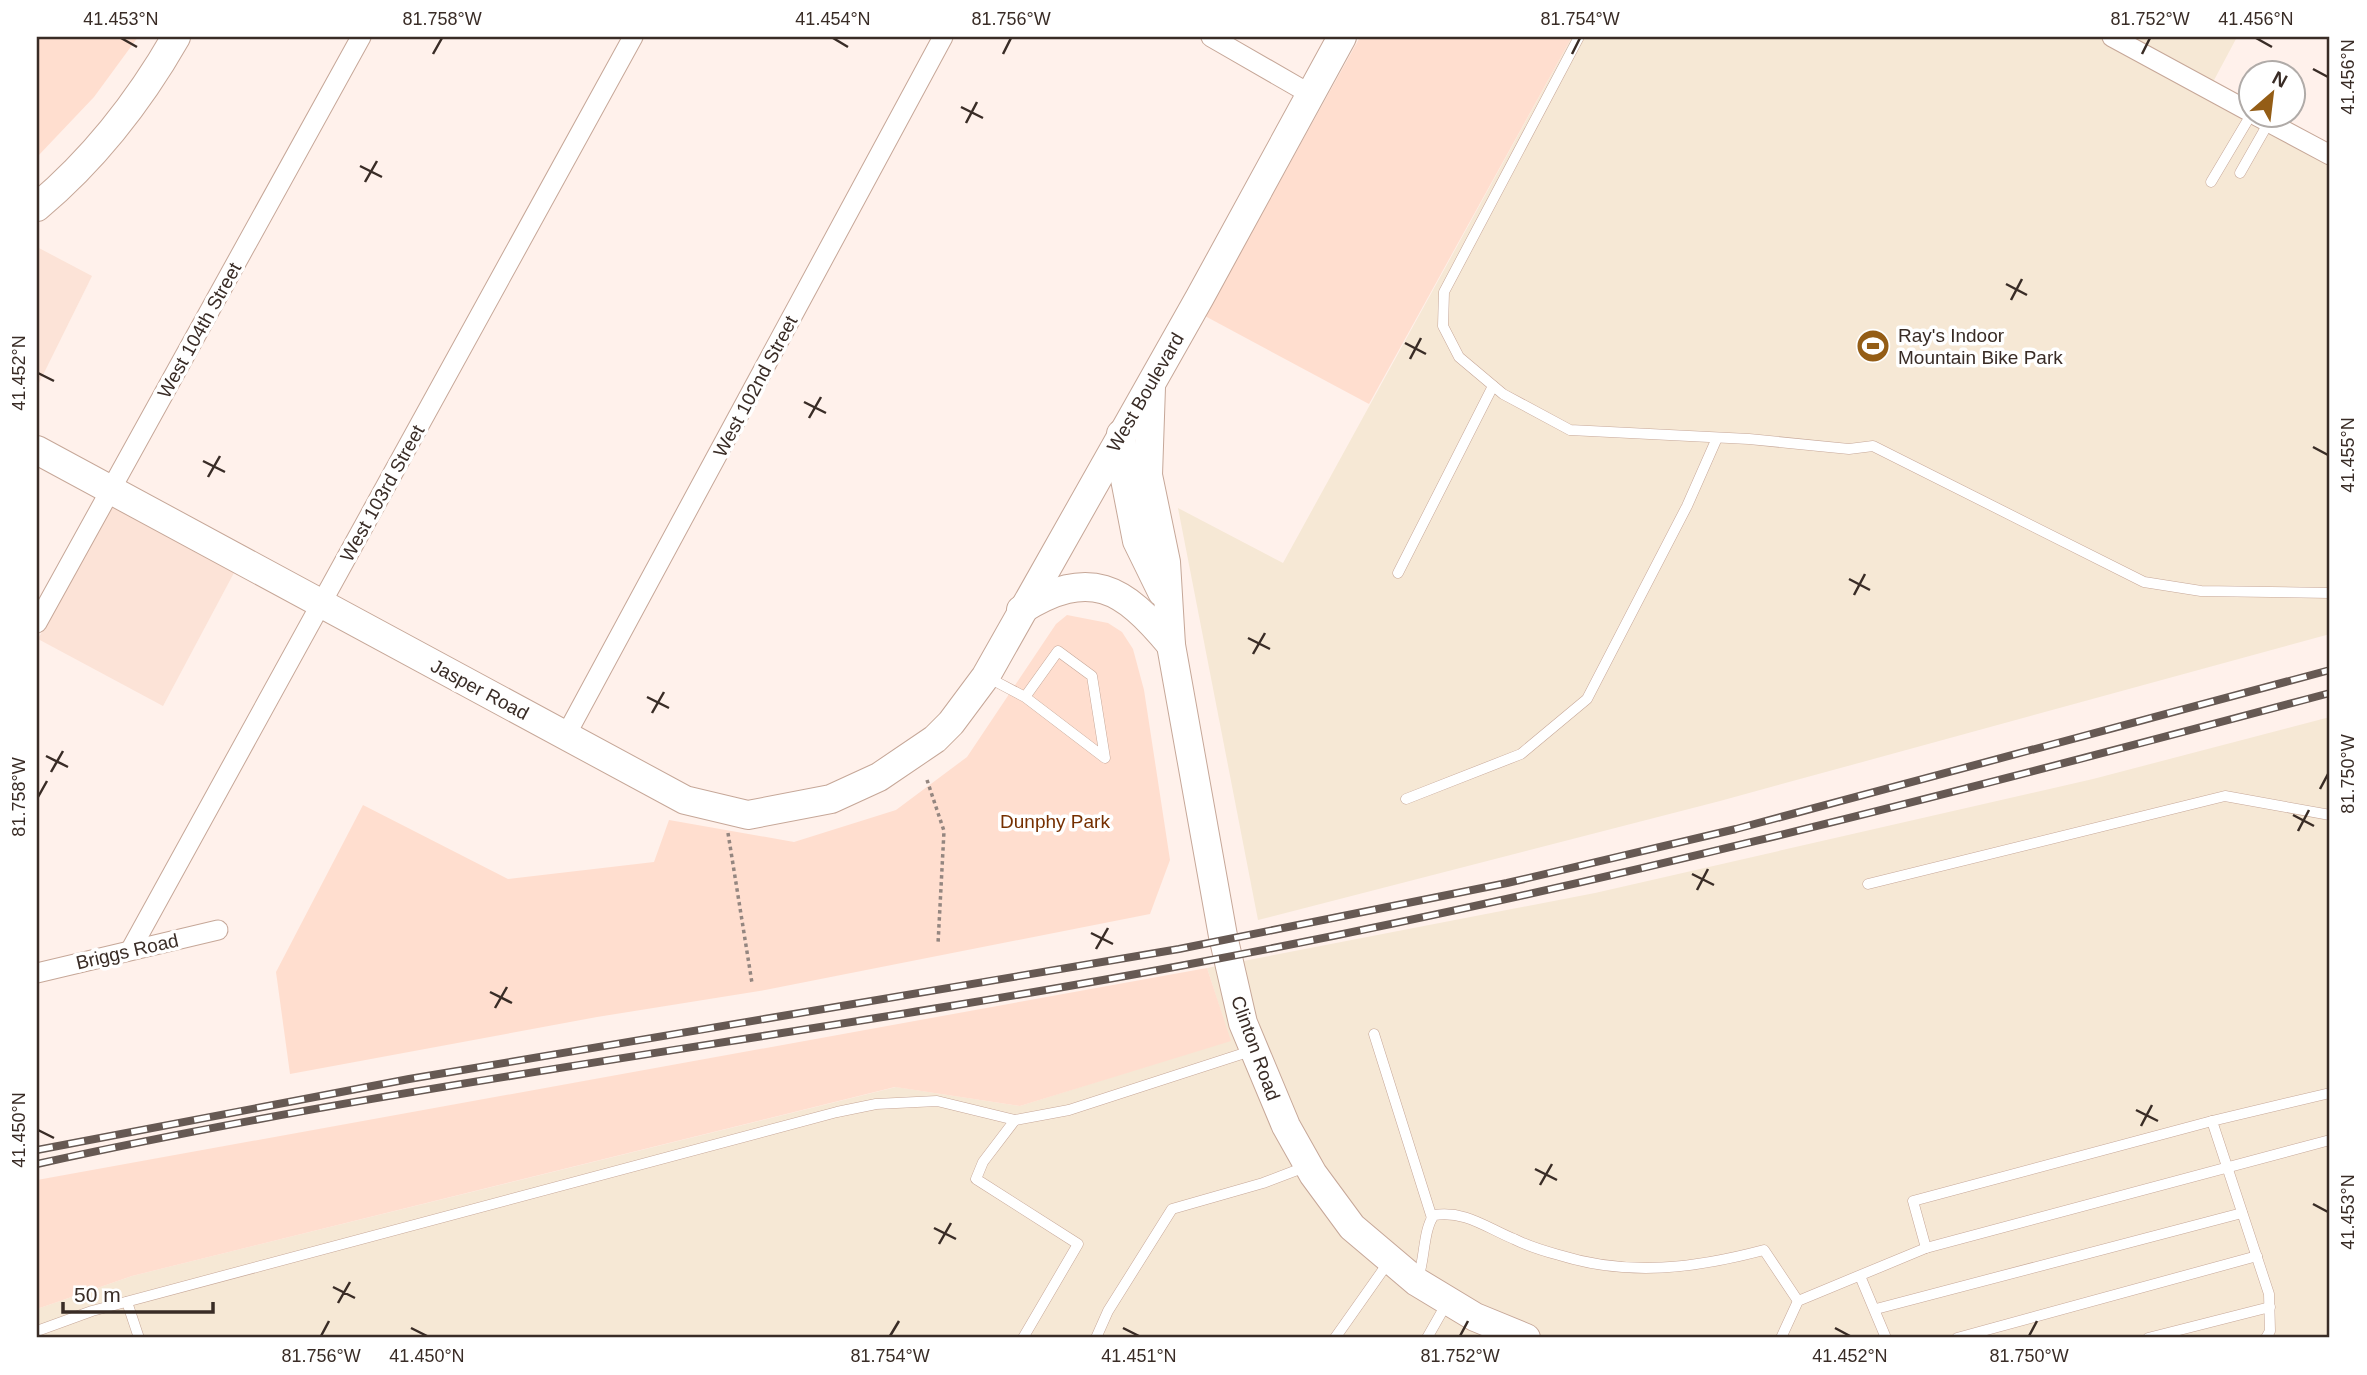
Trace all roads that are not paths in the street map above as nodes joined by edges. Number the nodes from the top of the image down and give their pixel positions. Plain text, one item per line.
1 (176, 37) edge
2 (361, 37) edge
3 (633, 37) edge
4 (943, 37) edge
5 (1210, 37) edge
6 (1342, 37) edge
7 (1579, 37) edge
8 (2112, 37) edge
9 (1310, 94) junction
10 (2238, 106) edge
11 (2247, 130) edge
12 (2253, 130) edge
13 (2283, 130) edge
14 (2330, 155) edge
15 (2240, 173) dead end
16 (2211, 182) dead end
17 (37, 207) edge
18 (1151, 383) junction
19 (1493, 386) junction
20 (1121, 434) junction
21 (1717, 438) junction
22 (37, 450) edge
23 (1136, 474) junction
24 (111, 488) junction
25 (1398, 573) dead end
26 (2330, 593) edge
27 (320, 604) junction
28 (1021, 610) junction
29 (37, 624) edge
30 (1171, 645) junction
31 (986, 676) junction
32 (1025, 697) junction
33 (566, 736) junction
34 (935, 739) joint
35 (1406, 799) dead end
36 (2330, 815) edge
37 (1868, 884) dead end
38 (218, 930) dead end
39 (131, 949) junction
40 (37, 973) edge
41 (1374, 1034) dead end
42 (1254, 1050) junction
43 (2330, 1093) edge
44 (1015, 1120) junction
45 (2212, 1121) junction
46 (2330, 1140) edge
47 (1308, 1166) junction
48 (2228, 1168) junction
49 (2242, 1213) junction
50 (1432, 1218) junction
51 (1926, 1248) junction
52 (2257, 1256) junction
53 (1390, 1260) junction
54 (1860, 1276) junction
55 (1417, 1282) junction
56 (1448, 1301) junction
57 (1798, 1301) junction
58 (127, 1302) junction
59 (2270, 1307) junction
60 (1876, 1309) junction
61 (37, 1331) edge
62 (139, 1338) edge
63 (1023, 1338) edge
64 (1096, 1338) edge
65 (1335, 1338) edge
66 (1427, 1338) edge
67 (1525, 1338) edge
68 (1781, 1338) edge
69 (1886, 1338) edge
70 (1957, 1338) edge
71 (2148, 1338) edge
72 (2266, 1338) edge

1 - 17 street
2 - 24 street, West 104th Street
3 - 27 street, West 103rd Street
4 - 33 street, West 102nd Street
5 - 9 street
6 - 9 street, West Boulevard
7 - 19 lane
8 - 10 street
9 - 18 street, West Boulevard
11 - 16 lane
12 - 15 lane
13 - 14 street
18 - 20 street, West Boulevard
18 - 23 street, Clinton Road
19 - 21 lane
19 - 25 lane
20 - 23 street, Clinton Road
20 - 28 street, West Boulevard
21 - 26 lane
21 - 35 lane
22 - 24 street, Jasper Road
23 - 30 street, Clinton Road
24 - 27 street, Jasper Road
24 - 29 street, West 104th Street
27 - 33 street, Jasper Road
27 - 39 street, West 103rd Street
28 - 30 street
28 - 31 street, West Boulevard
30 - 42 street, Clinton Road
31 - 32 lane
31 - 34 street, West Boulevard
32 - 32 lane
33 - 34 street, Jasper Road
36 - 37 lane
38 - 39 street, Briggs Road
39 - 40 street, Briggs Road
41 - 50 lane
42 - 44 lane
42 - 47 street, Clinton Road
43 - 45 lane
44 - 58 lane
44 - 63 lane
45 - 48 lane
45 - 51 lane
46 - 48 lane
47 - 53 street, Clinton Road
47 - 64 lane
48 - 49 lane
48 - 51 lane
49 - 52 lane
49 - 60 lane
50 - 55 lane
50 - 57 lane
51 - 54 lane
52 - 59 lane
52 - 70 lane
53 - 55 street, Clinton Road
53 - 65 lane
54 - 57 lane
54 - 60 lane
55 - 56 street, Clinton Road
56 - 66 lane
56 - 67 street, Clinton Road
57 - 68 lane
58 - 61 lane
58 - 62 lane
59 - 71 lane
59 - 72 lane
60 - 69 lane

